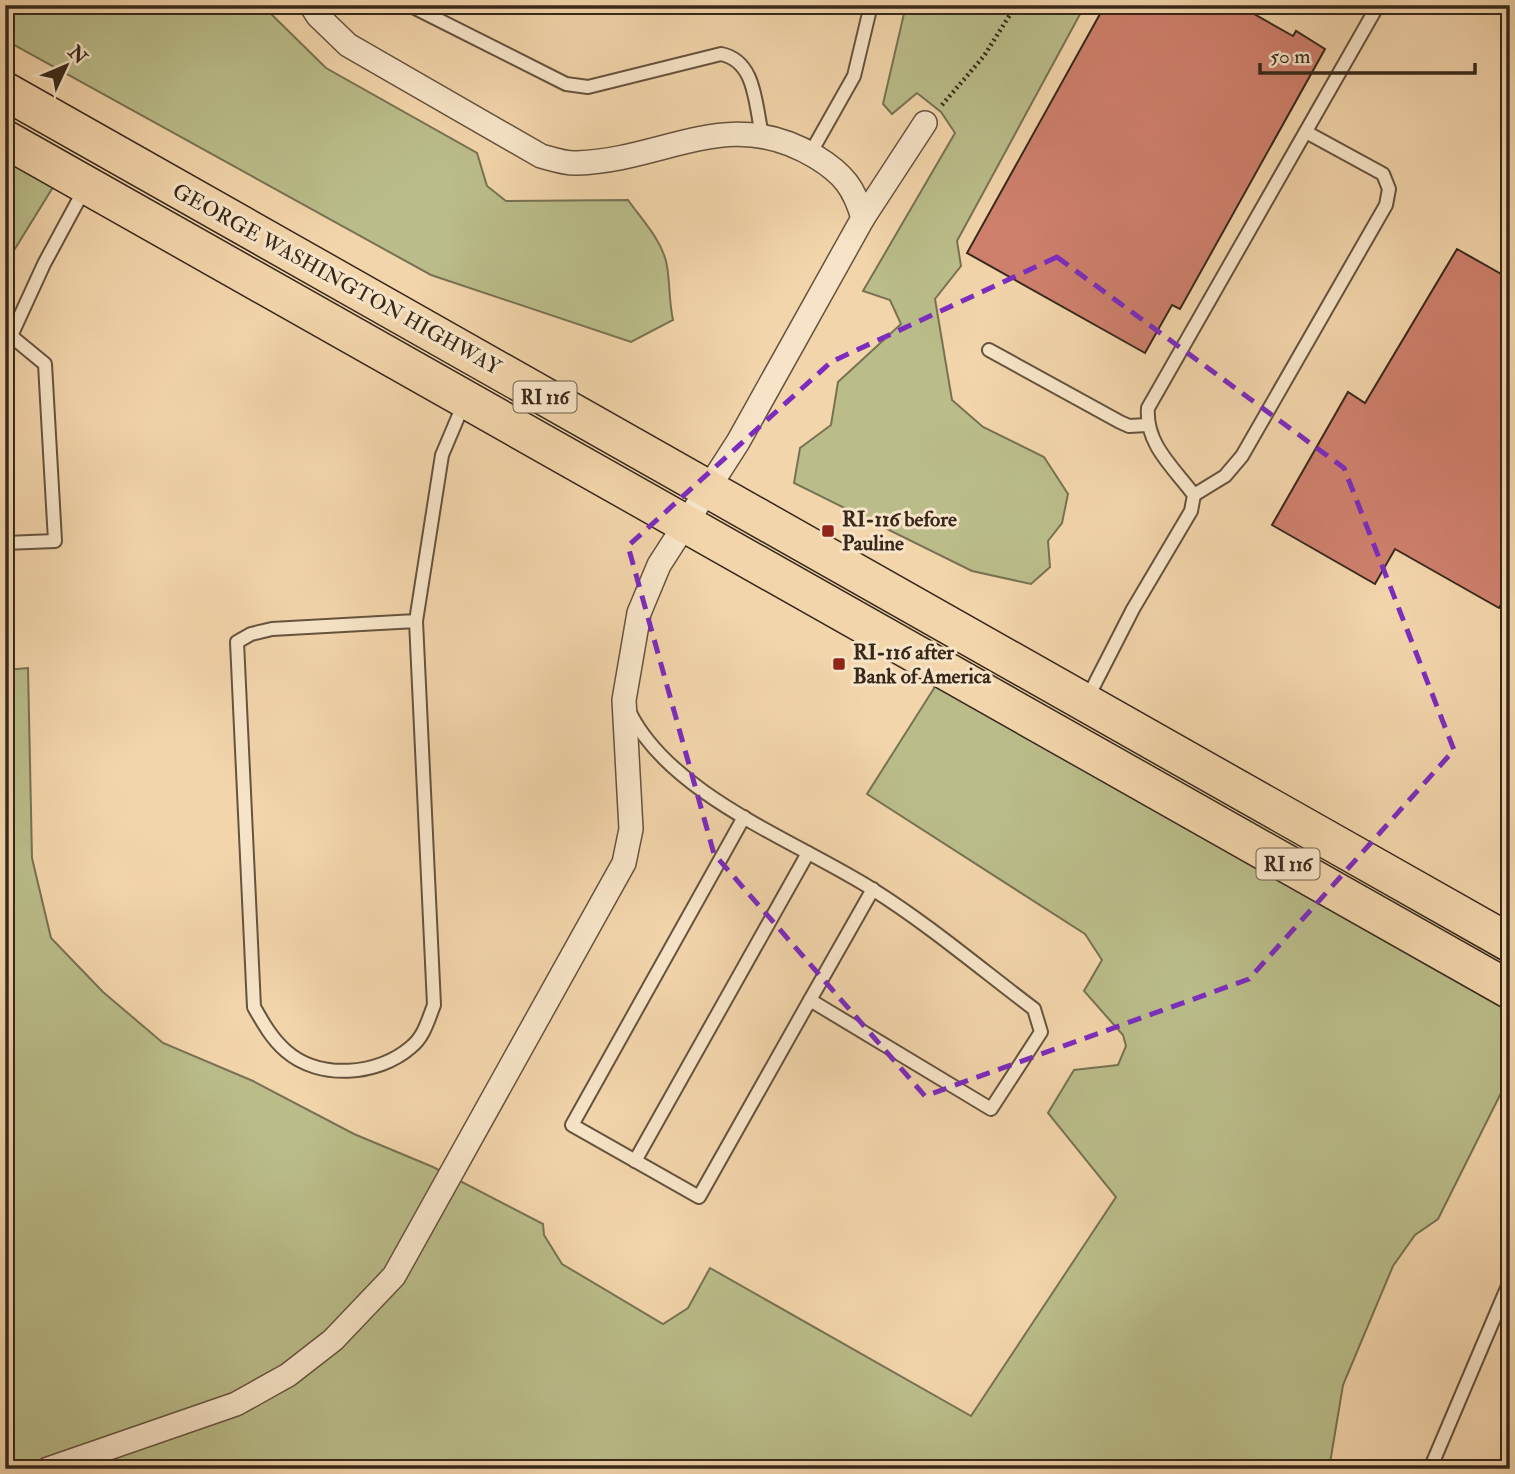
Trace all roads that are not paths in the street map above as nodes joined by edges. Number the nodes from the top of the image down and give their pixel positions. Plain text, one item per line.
1 (311, 5) edge
2 (410, 5) edge
3 (871, 5) edge
4 (1378, 5) edge
5 (5, 91) edge
6 (925, 123) road end
7 (1306, 132) junction
8 (762, 135) junction
9 (5, 139) edge
10 (810, 154) junction
11 (86, 185) junction
12 (863, 218) junction
13 (8, 338) edge
14 (989, 350) dead end
15 (466, 399) junction
16 (1147, 425) junction
17 (708, 489) junction
18 (1194, 495) junction
19 (686, 524) junction
20 (5, 543) edge
21 (416, 621) junction
22 (624, 700) junction
23 (1085, 703) junction
24 (1065, 738) junction
25 (744, 817) junction
26 (808, 853) junction
27 (873, 889) junction
28 (1510, 943) edge
29 (1510, 990) edge
30 (810, 1000) junction
31 (635, 1161) junction
32 (1510, 1281) edge
33 (48, 1469) edge
34 (1430, 1469) edge

1 - 8 street
2 - 8 lane
3 - 10 lane
4 - 7 lane
5 - 17 main road, GEORGE WASHINGTON HIGHWAY / RI 116
6 - 12 street
7 - 16 lane
7 - 18 lane
8 - 10 street
9 - 11 main road, GEORGE WASHINGTON HIGHWAY / RI 116
10 - 12 street
11 - 13 lane
11 - 15 main road, GEORGE WASHINGTON HIGHWAY / RI 116
12 - 17 street
13 - 20 lane
14 - 16 lane
15 - 19 main road, GEORGE WASHINGTON HIGHWAY / RI 116
15 - 21 lane
16 - 18 lane
17 - 19 street
17 - 23 main road, GEORGE WASHINGTON HIGHWAY / RI 116
18 - 23 lane
19 - 22 street
19 - 24 main road, GEORGE WASHINGTON HIGHWAY / RI 116
21 - 21 lane
22 - 25 lane
22 - 33 street
23 - 24 main road
23 - 28 main road, GEORGE WASHINGTON HIGHWAY / RI 116
24 - 29 main road, GEORGE WASHINGTON HIGHWAY / RI 116
25 - 26 lane
25 - 31 lane
26 - 27 lane
26 - 31 lane
27 - 30 lane
27 - 30 lane
30 - 31 lane
32 - 34 lane

